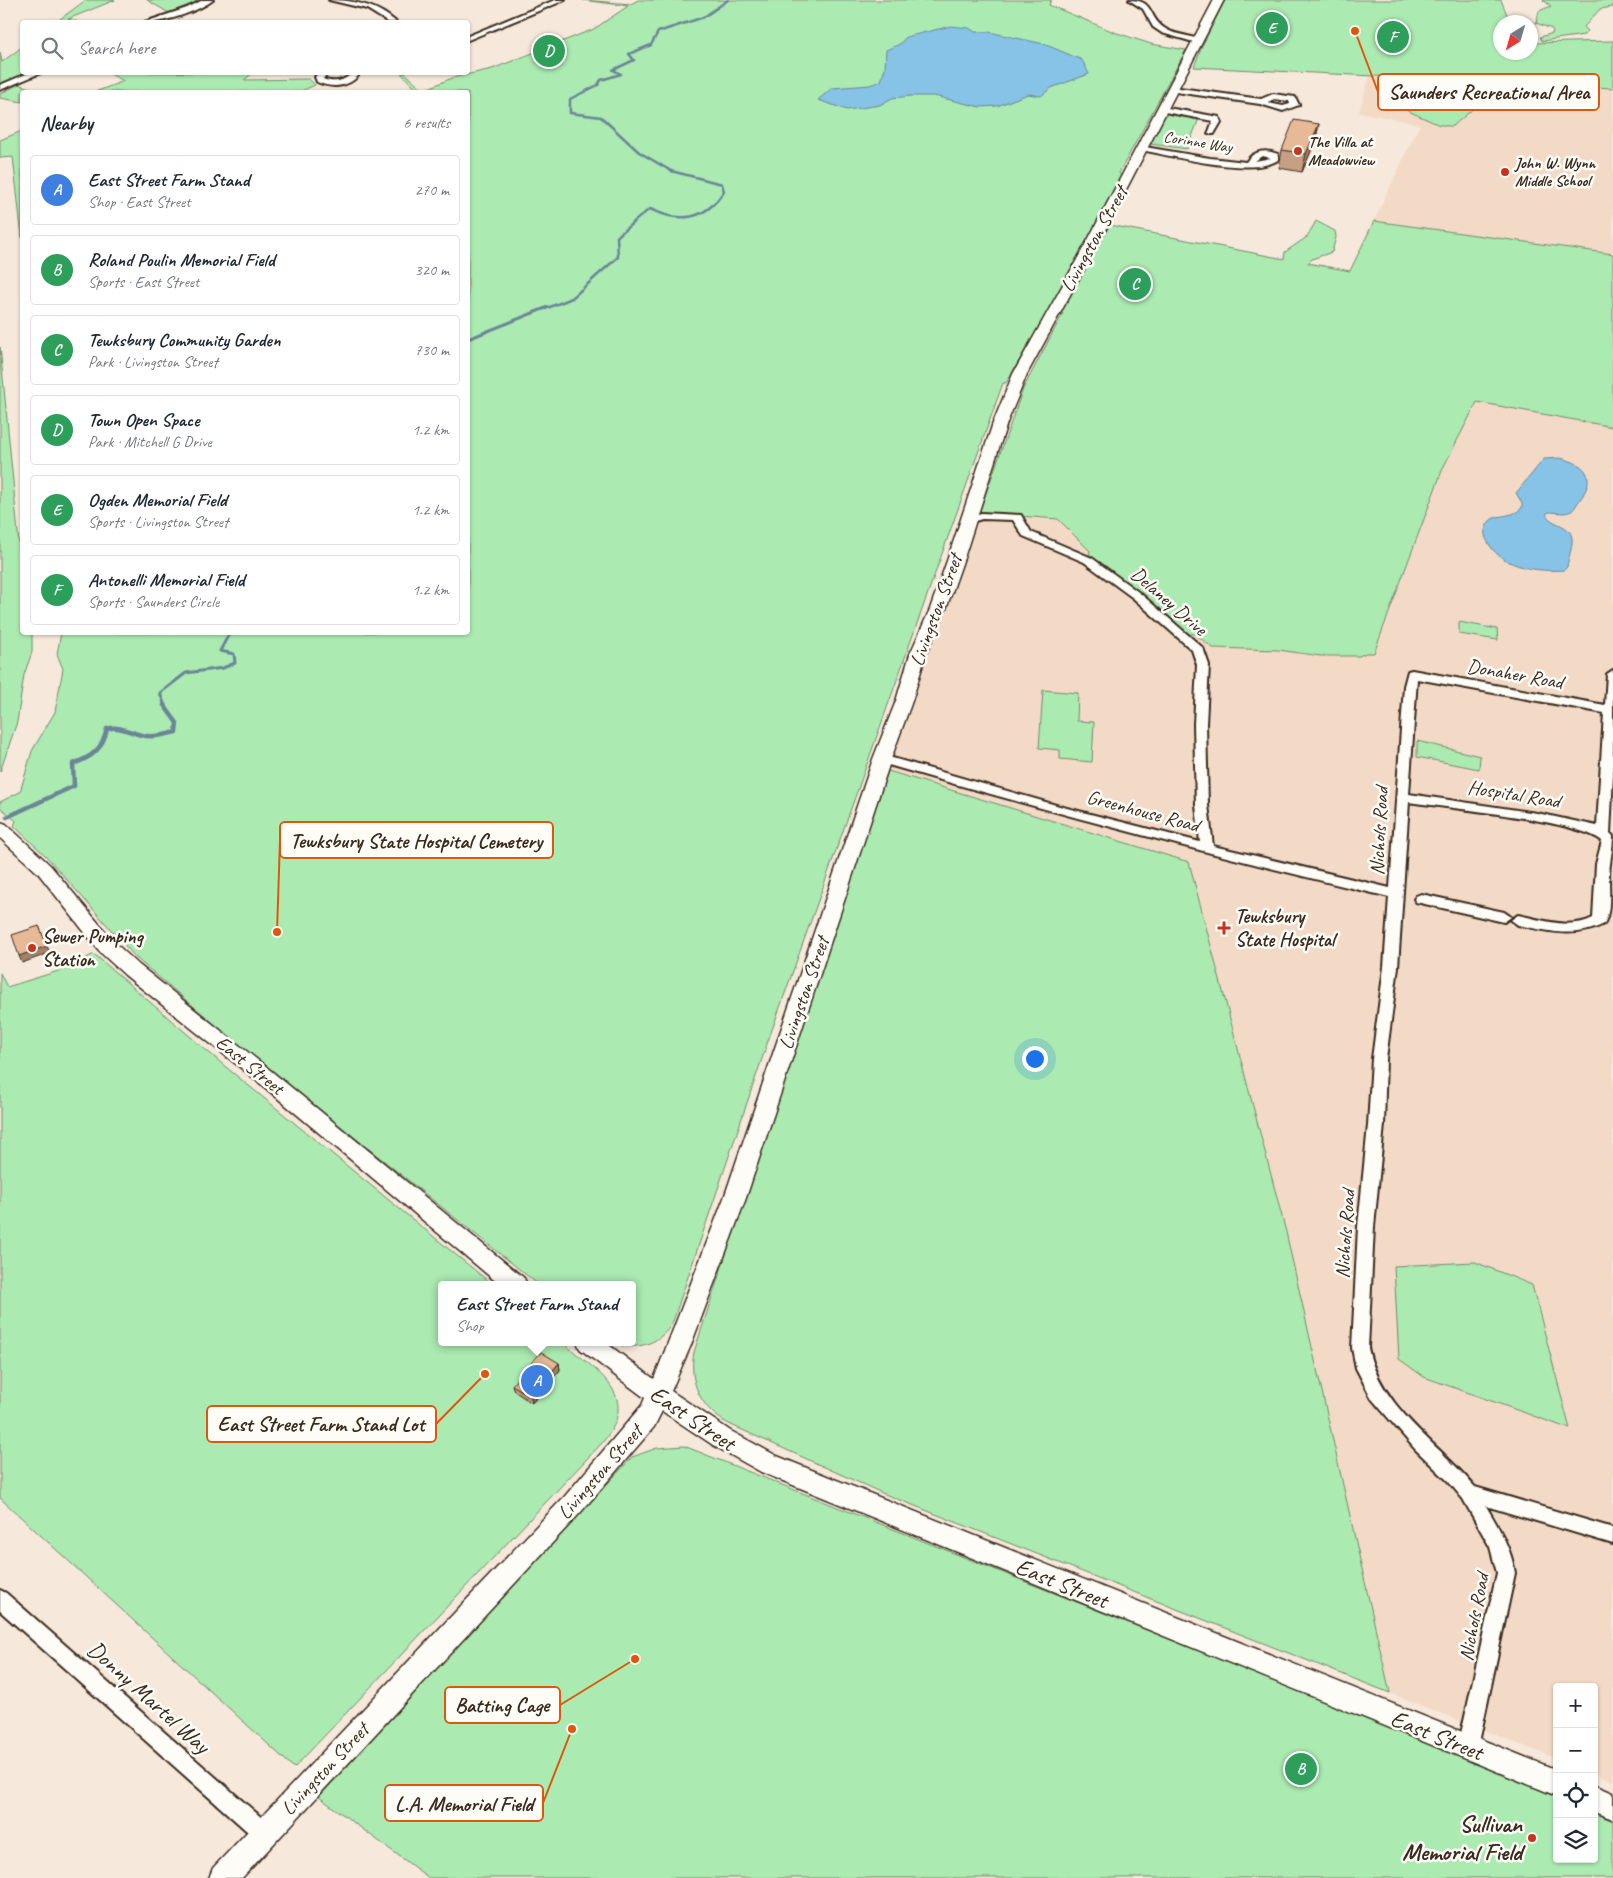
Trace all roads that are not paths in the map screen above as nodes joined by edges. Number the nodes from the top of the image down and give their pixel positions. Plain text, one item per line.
1 (209, 0) edge
2 (333, 0) edge
3 (561, 0) edge
4 (1133, 0) edge
5 (1218, 0) edge
6 (156, 20) edge
7 (389, 20) edge
8 (470, 37) edge
9 (1197, 41) junction
10 (31, 75) edge
11 (320, 75) edge
12 (354, 75) edge
13 (0, 88) edge
14 (1172, 89) junction
15 (1263, 102) dead end
16 (1162, 109) junction
17 (1211, 132) dead end
18 (1142, 148) junction
19 (1249, 164) dead end
20 (968, 520) junction
21 (1412, 674) joint
22 (1613, 674) edge
23 (1611, 710) junction
24 (882, 759) junction
25 (1402, 797) junction
26 (0, 828) edge
27 (1608, 840) edge
28 (1207, 849) junction
29 (1396, 894) junction
30 (1421, 899) dead end
31 (1504, 917) dead end
32 (1518, 920) dead end
33 (511, 1281) edge
34 (593, 1346) edge
35 (658, 1395) junction
36 (1469, 1493) junction
37 (1613, 1536) edge
38 (0, 1598) edge
39 (1468, 1747) junction
40 (1553, 1781) edge
41 (1598, 1800) edge
42 (1613, 1806) edge
43 (264, 1833) junction
44 (223, 1878) edge

1 - 6 street
2 - 7 street
3 - 8 street
4 - 9 street
5 - 9 street, Livingston Street
9 - 14 street, Livingston Street
10 - 13 street
11 - 12 street
14 - 15 street
14 - 16 street, Livingston Street
16 - 17 street
16 - 18 street, Livingston Street
18 - 19 street, Corinne Way
18 - 20 street, Livingston Street
20 - 24 street, Livingston Street
20 - 28 street, Delaney Drive
21 - 23 street, Donaher Road
21 - 25 street, Nichols Road
22 - 23 street
23 - 27 street
24 - 28 street, Greenhouse Road
24 - 35 street, Livingston Street
25 - 27 street, Hospital Road
25 - 29 street, Nichols Road
26 - 33 street, East Street
27 - 32 street
28 - 29 street, Greenhouse Road
29 - 36 street, Nichols Road
30 - 31 street
34 - 35 main road, East Street
35 - 39 street, East Street
35 - 43 street, Livingston Street
36 - 37 street
36 - 39 street, Nichols Road
38 - 43 street, Donny Martel Way
39 - 40 street, East Street
41 - 42 main road
43 - 44 street, Livingston Street

